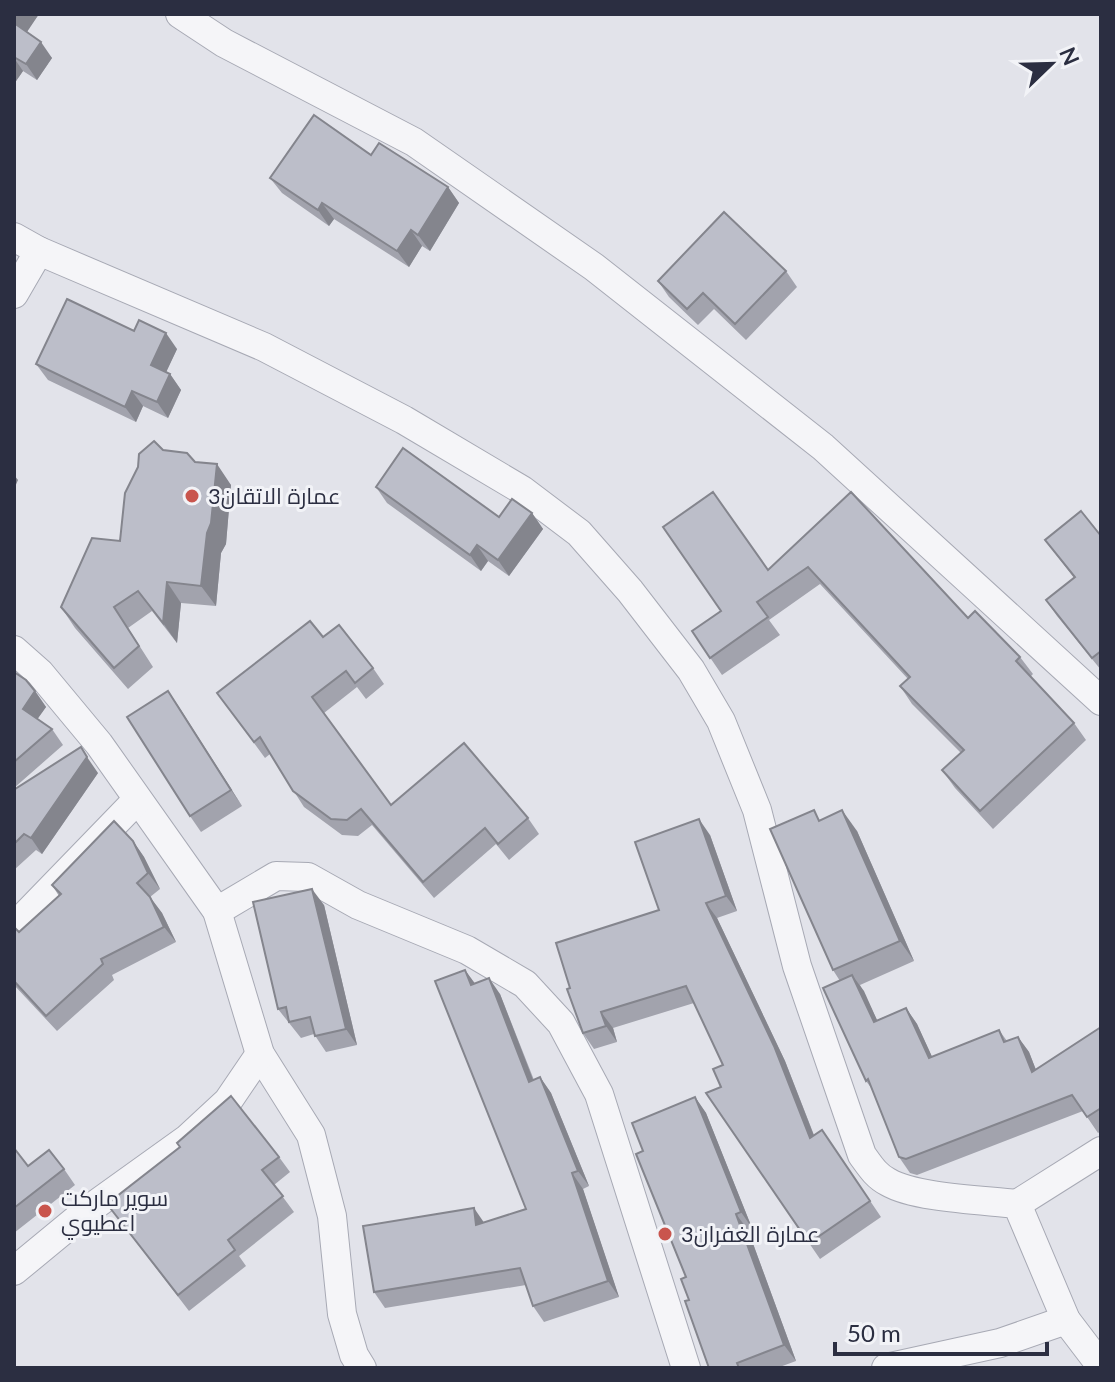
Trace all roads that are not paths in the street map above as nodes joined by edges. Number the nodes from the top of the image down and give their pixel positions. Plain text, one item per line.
1 (180, 14) edge
2 (14, 237) edge
3 (39, 251) junction
4 (14, 294) edge
5 (14, 650) edge
6 (1101, 701) edge
7 (137, 800) junction
8 (217, 911) junction
9 (14, 927) edge
10 (260, 1054) junction
11 (1101, 1151) edge
12 (1017, 1204) junction
13 (14, 1271) edge
14 (1066, 1320) junction
15 (1100, 1363) edge
16 (362, 1368) edge
17 (686, 1368) edge
18 (886, 1368) edge

1 - 6 street
2 - 3 street
3 - 4 street
3 - 12 street
5 - 7 street
7 - 8 street
7 - 9 street
8 - 10 street
8 - 17 street
10 - 13 street
10 - 16 street
11 - 12 street
12 - 14 street
14 - 15 street
14 - 18 street

